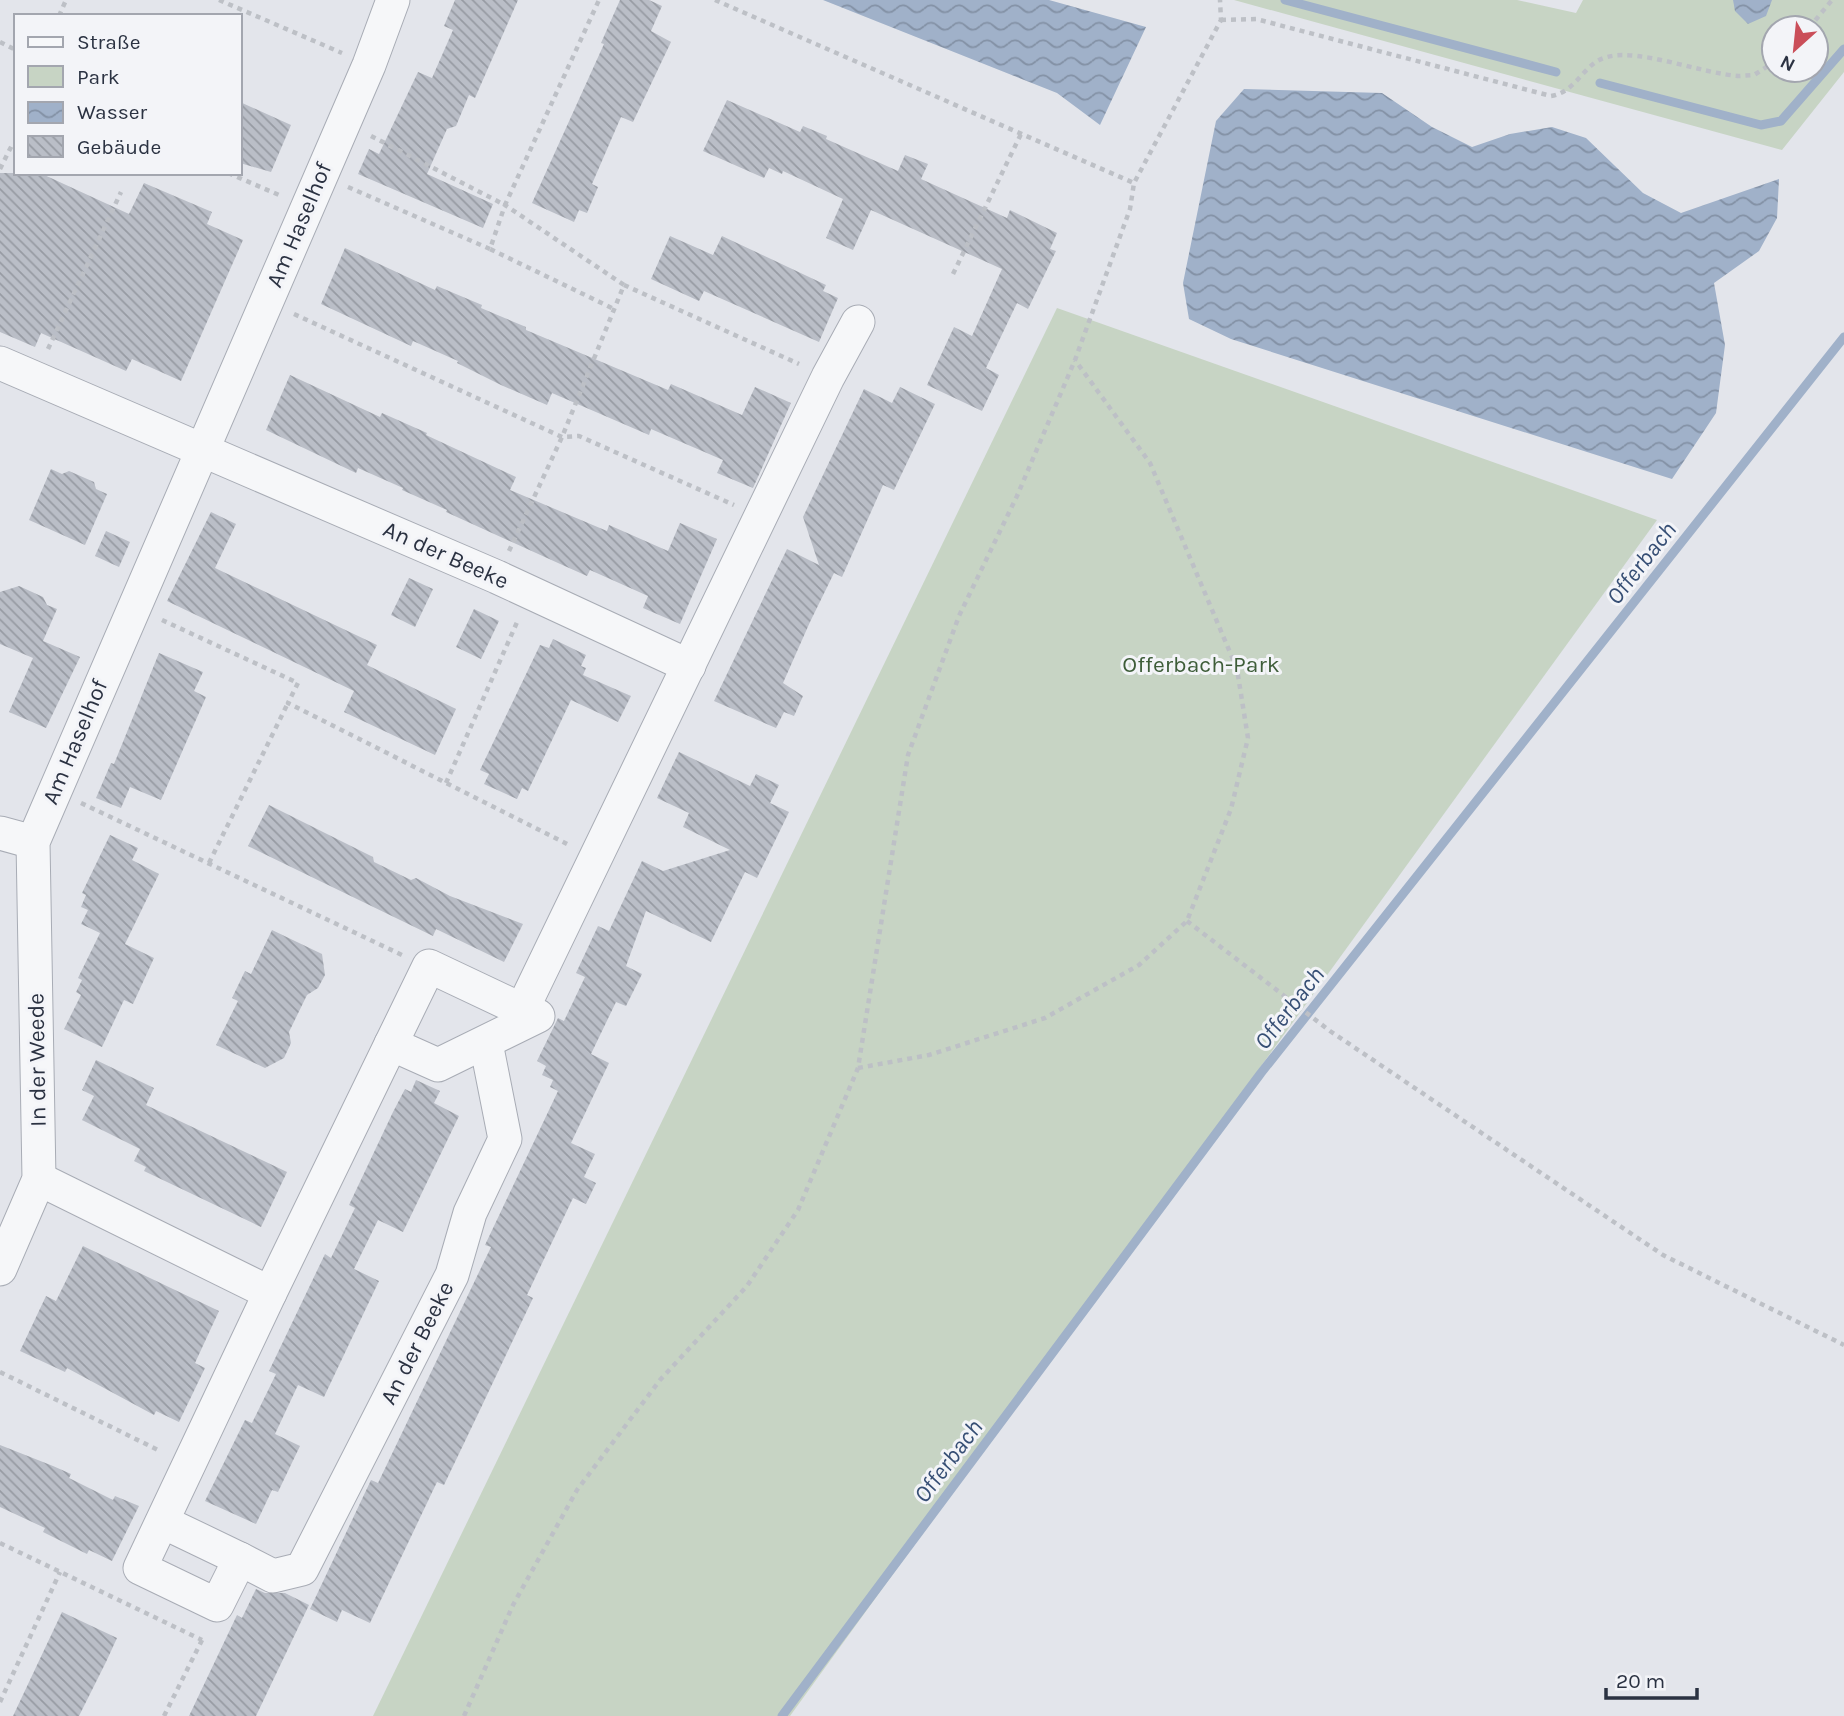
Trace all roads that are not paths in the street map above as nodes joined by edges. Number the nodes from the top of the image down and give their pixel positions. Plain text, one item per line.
1 (393, 0) edge
2 (858, 322) dead end
3 (0, 363) edge
4 (201, 449) junction
5 (689, 666) junction
6 (0, 833) edge
7 (33, 842) junction
8 (522, 1010) junction
9 (486, 1043) junction
10 (391, 1044) junction
11 (39, 1179) junction
12 (0, 1269) edge
13 (270, 1293) junction
14 (163, 1522) junction
15 (240, 1559) junction

1 - 4 street, Am Haselhof
2 - 5 street
3 - 4 street
4 - 5 street, An der Beeke
4 - 7 street, Am Haselhof
5 - 8 street
6 - 7 street
7 - 11 street, In der Weede
8 - 9 street
8 - 10 street
9 - 10 street
9 - 15 street, An der Beeke
10 - 13 street
11 - 12 street, In der Weede
11 - 13 street
13 - 14 street
14 - 15 street, An der Beeke
14 - 15 street

